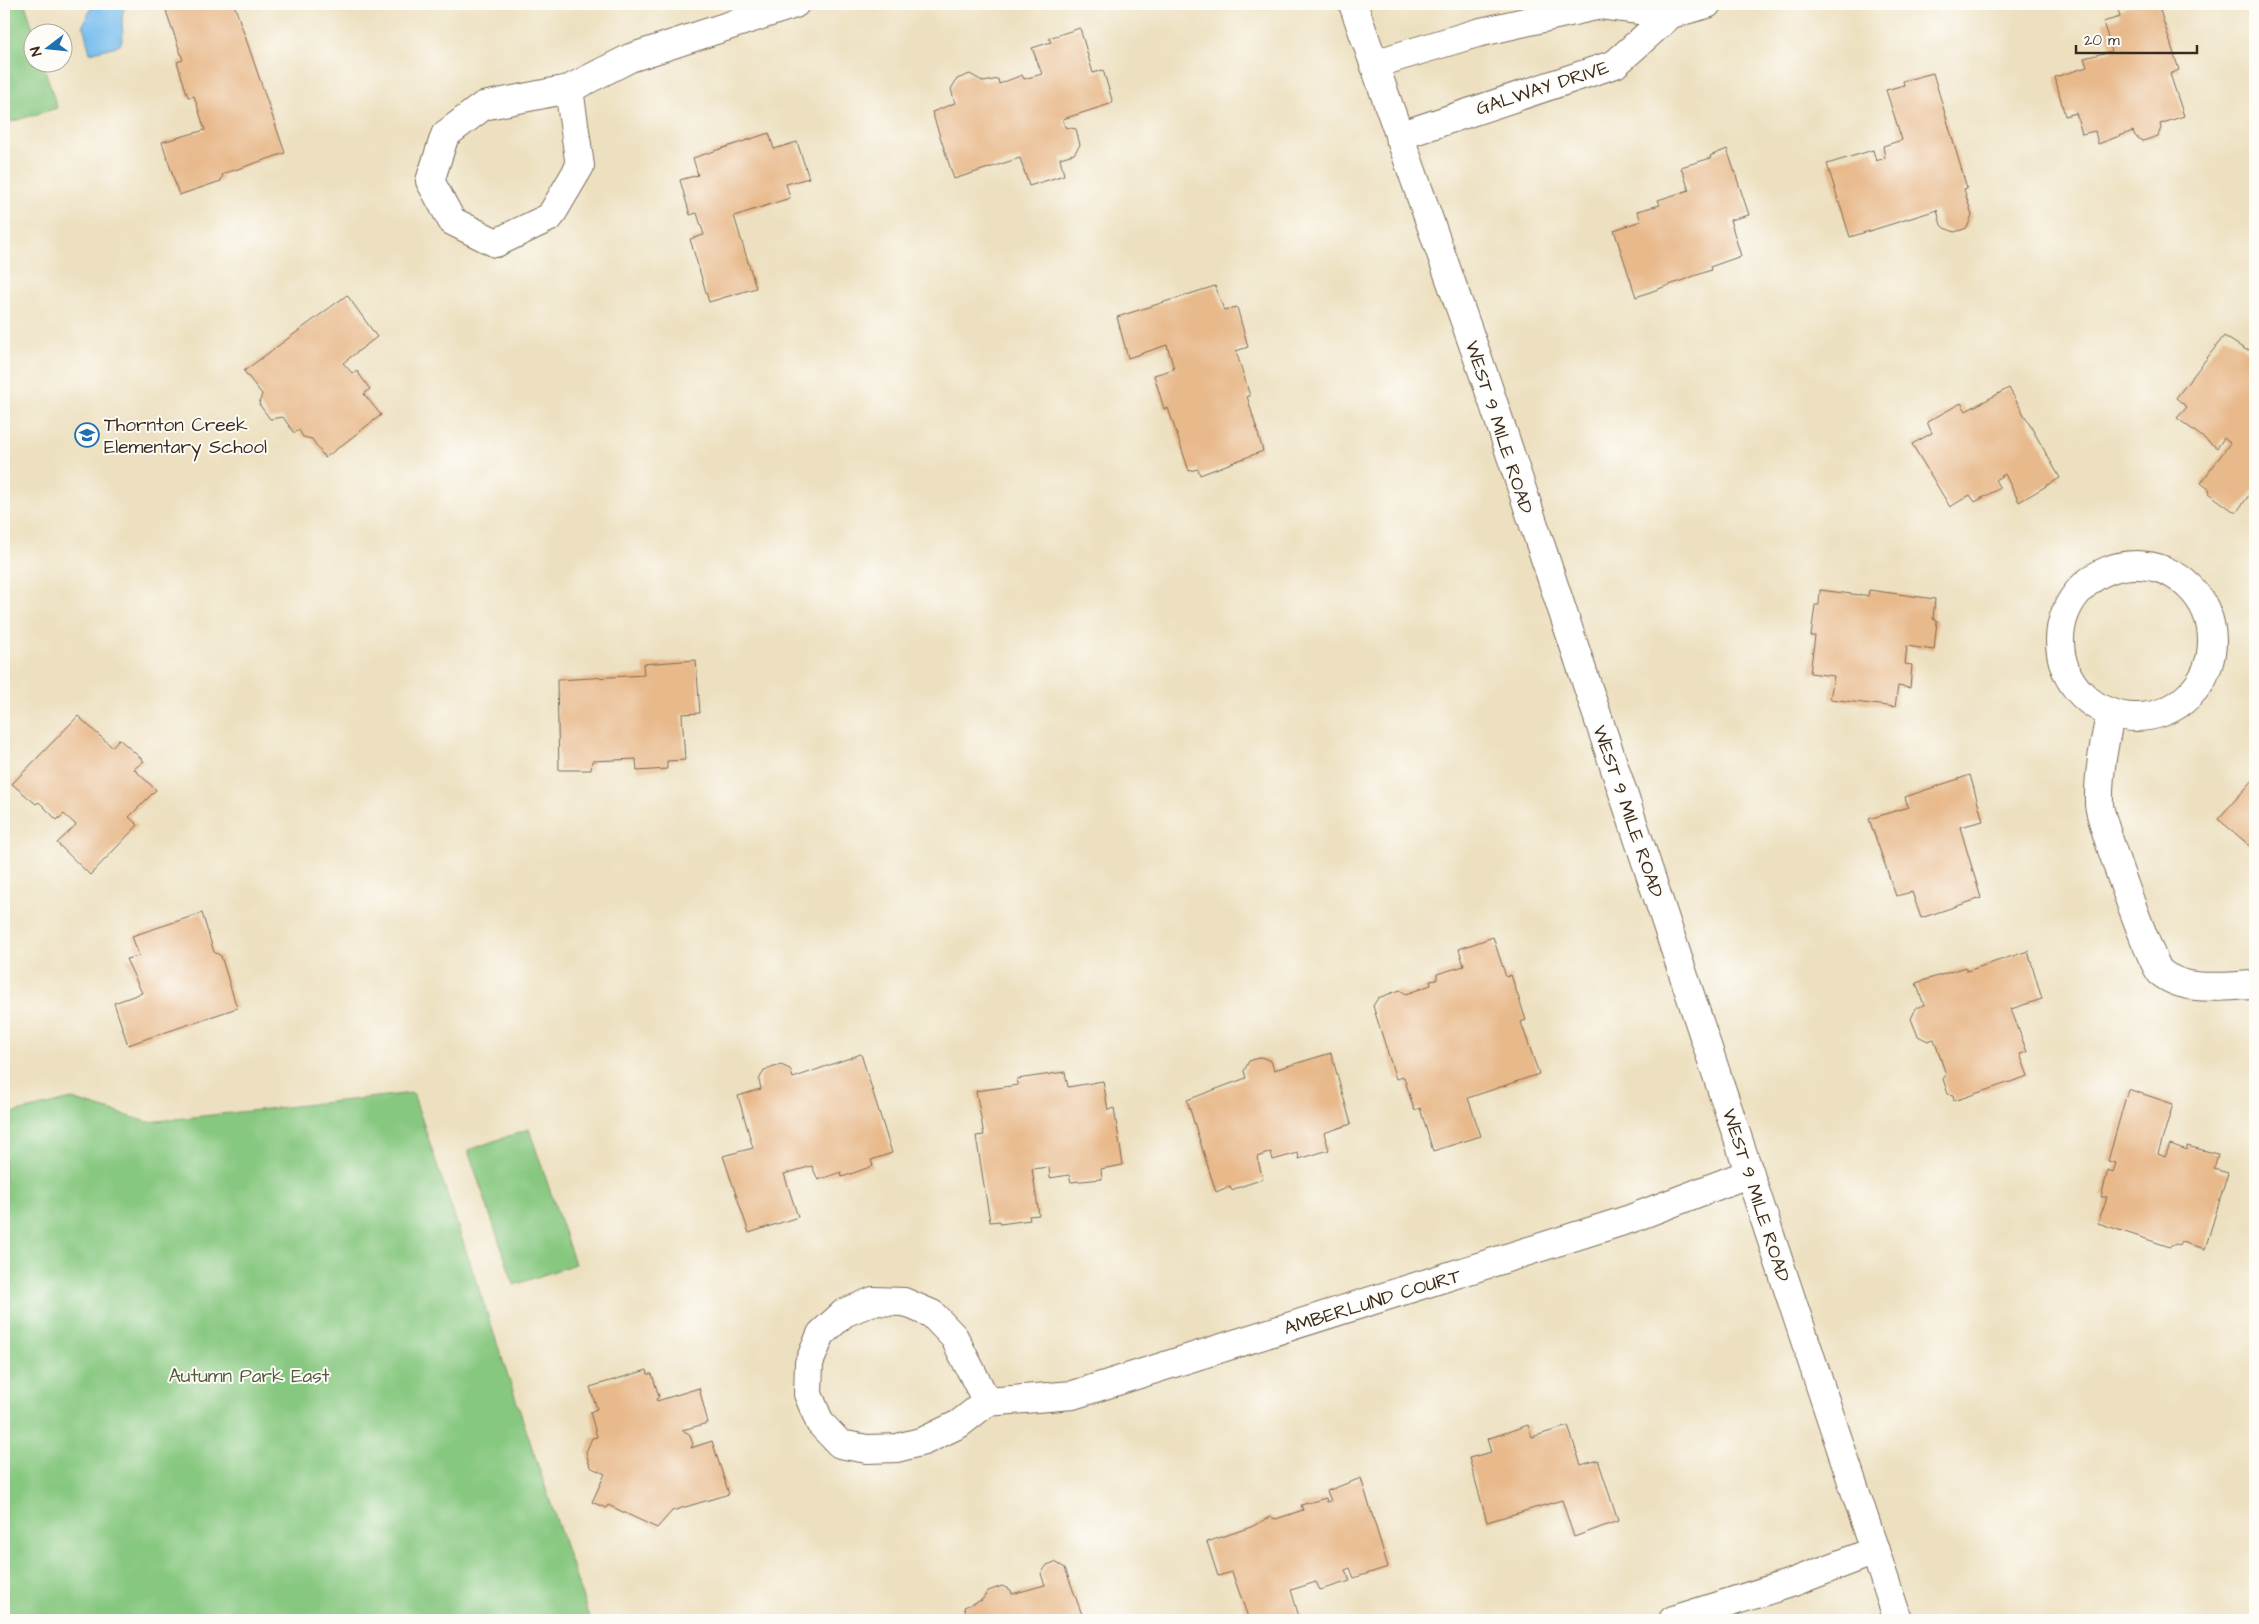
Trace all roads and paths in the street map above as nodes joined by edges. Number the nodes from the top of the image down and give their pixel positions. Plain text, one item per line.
1 (796, 4) edge
2 (1354, 4) edge
3 (1707, 4) edge
4 (1671, 14) junction
5 (1374, 64) junction
6 (569, 89) junction
7 (1399, 136) junction
8 (2111, 713) junction
9 (2255, 985) edge
10 (1750, 1173) junction
11 (987, 1402) junction
12 (1874, 1551) junction
13 (1673, 1620) edge
14 (1898, 1620) edge

1 - 6 street
2 - 5 street, WEST 9 MILE ROAD
3 - 4 street, GALWAY DRIVE
4 - 5 street, GALWAY DRIVE
4 - 7 street, GALWAY DRIVE
5 - 7 street, WEST 9 MILE ROAD
6 - 6 street
7 - 10 street, WEST 9 MILE ROAD
8 - 8 street
8 - 9 street
10 - 11 street, AMBERLUND COURT
10 - 12 street, WEST 9 MILE ROAD
11 - 11 street
12 - 13 street
12 - 14 street, WEST 9 MILE ROAD

